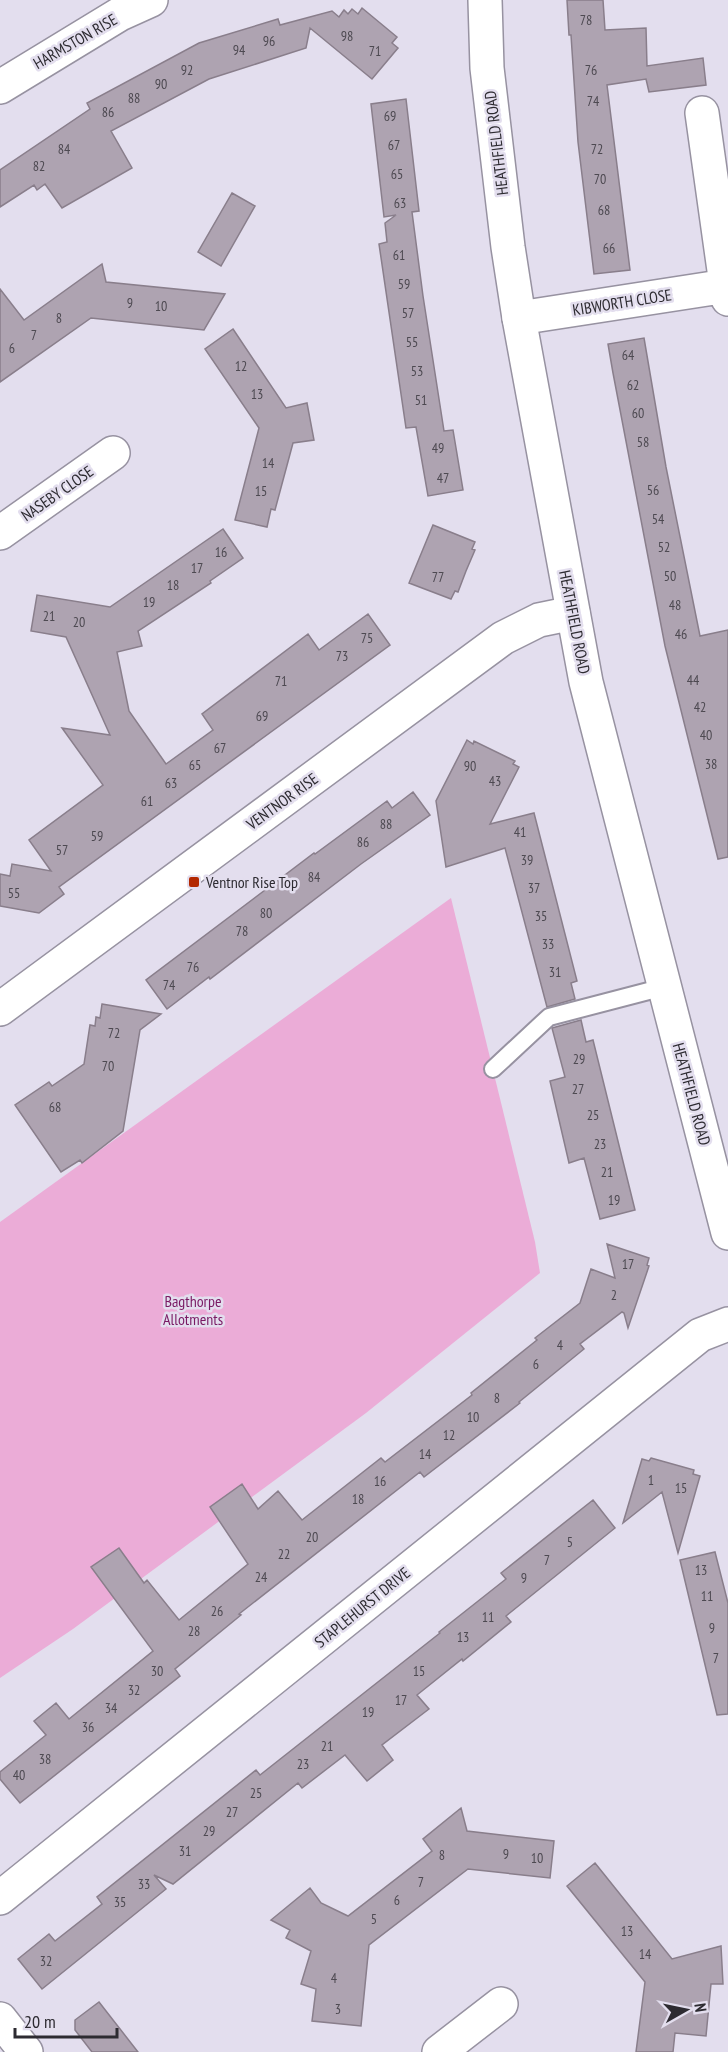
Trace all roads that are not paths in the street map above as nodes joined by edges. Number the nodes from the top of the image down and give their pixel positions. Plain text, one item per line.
1 (151, 0) edge
2 (485, 0) edge
3 (0, 87) edge
4 (702, 113) dead end
5 (727, 292) edge
6 (519, 318) junction
7 (113, 453) dead end
8 (0, 533) edge
9 (573, 613) junction
10 (664, 987) junction
11 (0, 1009) edge
12 (492, 1069) dead end
13 (728, 1233) edge
14 (728, 1324) edge
15 (0, 1898) edge
16 (501, 2004) dead end
17 (0, 2019) edge
18 (26, 2052) edge
19 (439, 2052) edge

1 - 3 street, HARMSTON RISE
2 - 6 street, HEATHFIELD ROAD
4 - 5 street, KIBWORTH CLOSE
5 - 6 street, KIBWORTH CLOSE
6 - 9 street, HEATHFIELD ROAD
7 - 8 street, NASEBY CLOSE
9 - 10 street, HEATHFIELD ROAD
9 - 11 street, VENTNOR RISE
10 - 12 lane
10 - 13 street, HEATHFIELD ROAD
14 - 15 street, STAPLEHURST DRIVE
16 - 19 street
17 - 18 street

